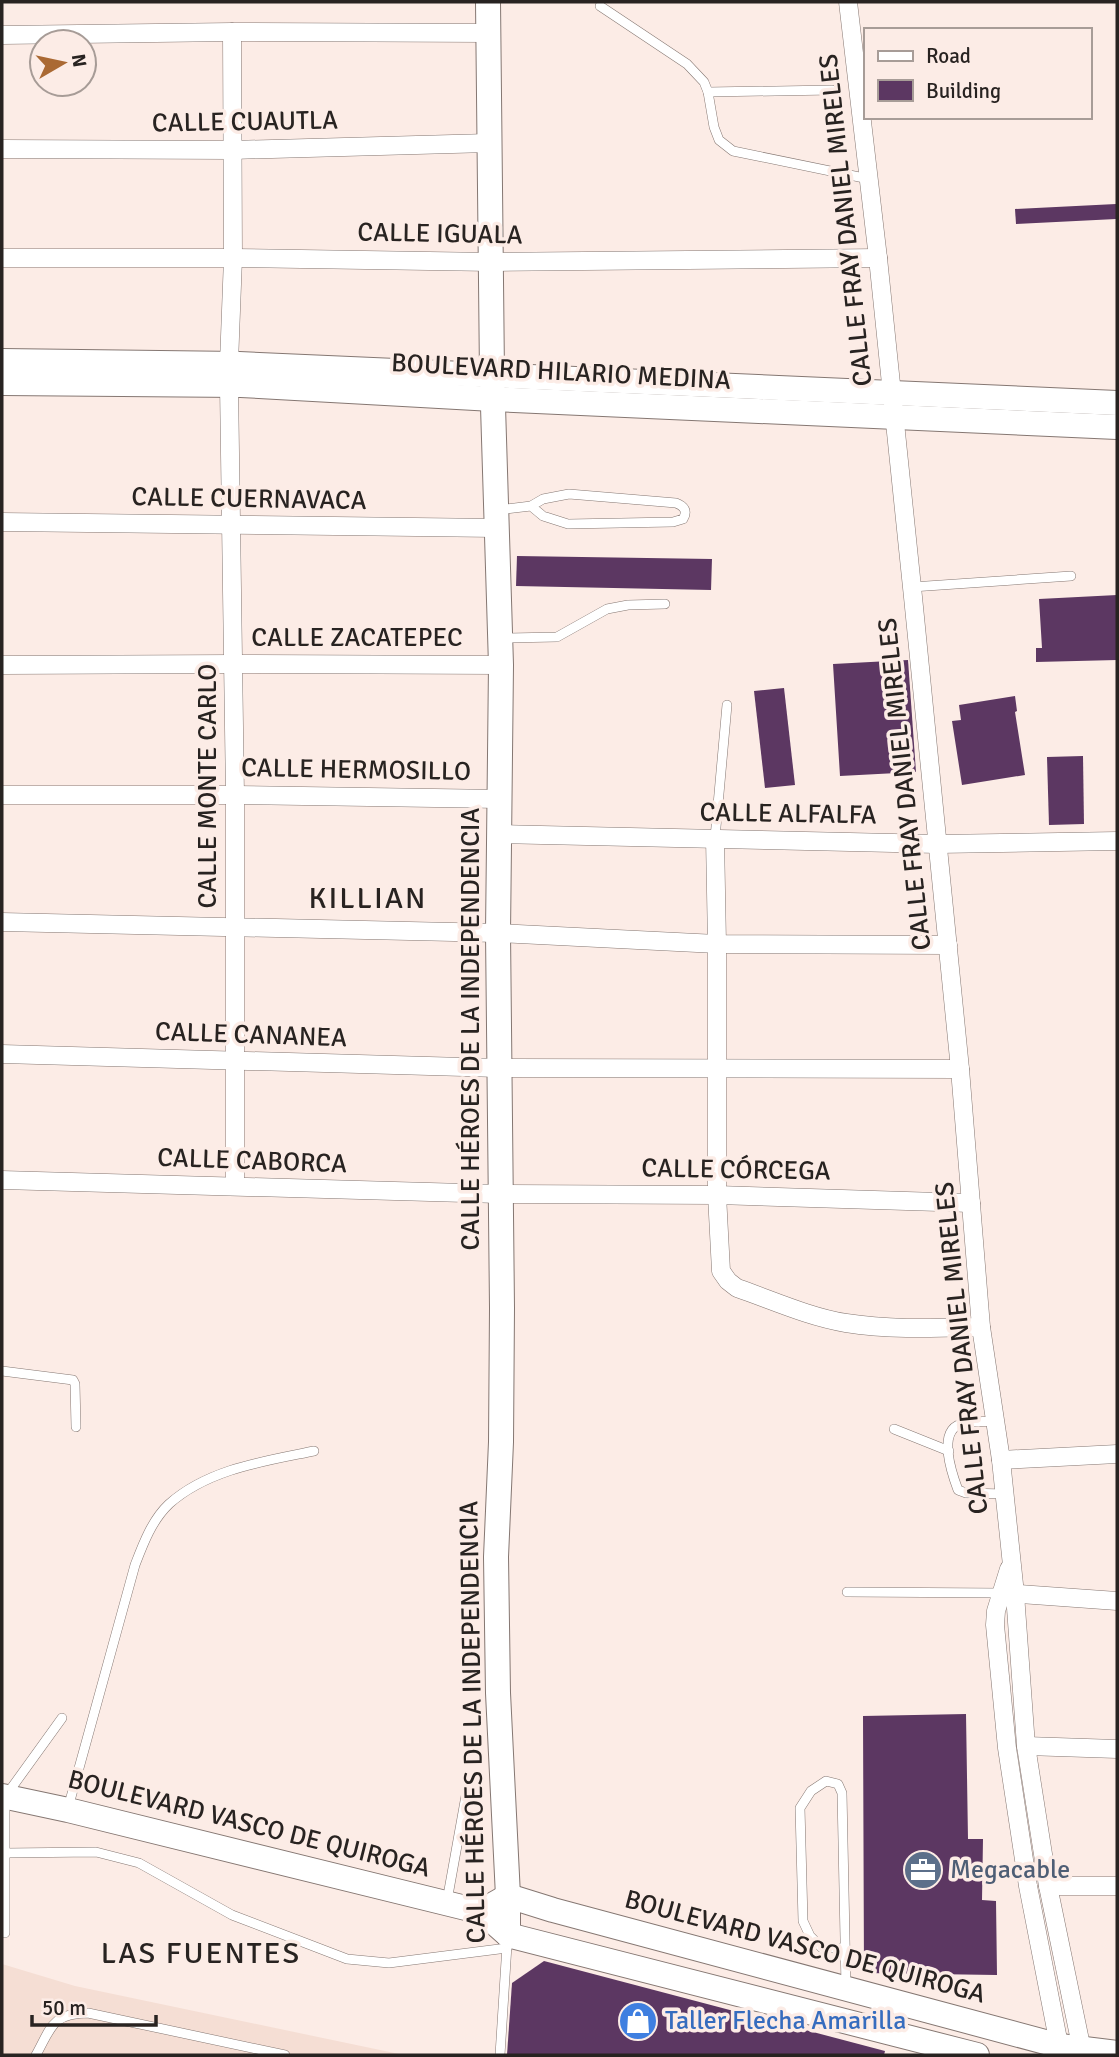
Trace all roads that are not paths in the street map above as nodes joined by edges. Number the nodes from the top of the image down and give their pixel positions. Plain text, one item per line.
1 (488, 2) edge
2 (848, 2) edge
3 (600, 6) dead end
4 (232, 32) junction
5 (488, 33) junction
6 (2, 35) edge
7 (832, 90) dead end
8 (708, 92) junction
9 (489, 143) junction
10 (2, 149) edge
11 (232, 150) junction
12 (869, 179) junction
13 (2, 258) edge
14 (233, 258) junction
15 (878, 258) junction
16 (492, 262) junction
17 (2, 361) edge
18 (229, 374) junction
19 (492, 374) junction
20 (2, 383) edge
21 (493, 400) junction
22 (1117, 403) edge
23 (892, 405) junction
24 (1117, 428) edge
25 (531, 506) junction
26 (496, 519) junction
27 (2, 522) edge
28 (232, 524) junction
29 (1070, 576) dead end
30 (912, 587) junction
31 (665, 604) dead end
32 (500, 639) junction
33 (234, 664) junction
34 (2, 665) edge
35 (501, 665) junction
36 (727, 705) dead end
37 (2, 794) edge
38 (235, 795) junction
39 (500, 799) junction
40 (500, 834) junction
41 (715, 838) junction
42 (1117, 841) edge
43 (937, 844) junction
44 (2, 922) edge
45 (234, 927) junction
46 (498, 933) junction
47 (717, 943) junction
48 (948, 946) junction
49 (2, 1054) edge
50 (236, 1061) junction
51 (499, 1068) junction
52 (716, 1068) junction
53 (960, 1069) junction
54 (2, 1180) edge
55 (235, 1186) junction
56 (500, 1194) junction
57 (717, 1195) junction
58 (971, 1203) junction
59 (981, 1327) junction
60 (2, 1371) edge
61 (995, 1421) junction
62 (76, 1427) dead end
63 (894, 1429) dead end
64 (314, 1451) dead end
65 (949, 1451) junction
66 (1117, 1454) edge
67 (1001, 1460) junction
68 (1004, 1494) junction
69 (847, 1592) dead end
70 (1009, 1594) junction
71 (1117, 1601) edge
72 (62, 1718) dead end
73 (1026, 1746) junction
74 (1117, 1749) edge
75 (467, 1790) dead end
76 (3, 1796) edge
77 (68, 1810) junction
78 (5, 1853) junction
79 (1048, 1886) junction
80 (1117, 1886) edge
81 (508, 1896) junction
82 (447, 1903) junction
83 (482, 1912) junction
84 (5, 1933) dead end
85 (507, 1941) junction
86 (845, 1948) junction
87 (846, 1989) junction
88 (1072, 2052) edge
89 (260, 2053) edge
90 (1117, 2053) edge
91 (36, 2055) edge
92 (285, 2055) edge
93 (500, 2055) edge
94 (977, 2055) edge

1 - 5 street, CALLE HÉROES DE LA INDEPENDENCIA
2 - 12 street, CALLE FRAY DANIEL MIRELES
3 - 8 lane
4 - 5 street
4 - 6 street
4 - 11 street, CALLE MONTE CARLO
5 - 9 street, CALLE HÉROES DE LA INDEPENDENCIA
7 - 8 lane
8 - 12 lane
9 - 11 street, CALLE CUAUTLA
9 - 16 street, CALLE HÉROES DE LA INDEPENDENCIA
10 - 11 street, CALLE CUAUTLA
11 - 14 street, CALLE MONTE CARLO
12 - 15 street, CALLE FRAY DANIEL MIRELES
13 - 14 street, CALLE IGUALA
14 - 16 street, CALLE IGUALA
14 - 18 street, CALLE MONTE CARLO
15 - 16 street, CALLE IGUALA
15 - 23 street, CALLE FRAY DANIEL MIRELES
16 - 19 street, CALLE HÉROES DE LA INDEPENDENCIA
17 - 18 street, BOULEVARD HILARIO MEDINA
18 - 19 street, BOULEVARD HILARIO MEDINA
18 - 20 street, BOULEVARD HILARIO MEDINA
18 - 21 street, BOULEVARD HILARIO MEDINA
18 - 28 street, CALLE MONTE CARLO
19 - 21 street, CALLE HÉROES DE LA INDEPENDENCIA
19 - 23 street, BOULEVARD HILARIO MEDINA
21 - 23 street, BOULEVARD HILARIO MEDINA
21 - 26 street, CALLE HÉROES DE LA INDEPENDENCIA
22 - 23 street, BOULEVARD HILARIO MEDINA
23 - 24 street, BOULEVARD HILARIO MEDINA
23 - 30 street, CALLE FRAY DANIEL MIRELES
25 - 25 lane
25 - 26 lane
26 - 28 street, CALLE CUERNAVACA
26 - 32 street, CALLE HÉROES DE LA INDEPENDENCIA
27 - 28 street, CALLE CUERNAVACA
28 - 33 street, CALLE MONTE CARLO
29 - 30 lane
30 - 43 street, CALLE FRAY DANIEL MIRELES
31 - 32 lane
32 - 35 street, CALLE HÉROES DE LA INDEPENDENCIA
33 - 34 street, CALLE ZACATEPEC
33 - 35 street, CALLE ZACATEPEC
33 - 38 street, CALLE MONTE CARLO
35 - 39 street, CALLE HÉROES DE LA INDEPENDENCIA
36 - 41 lane
37 - 38 street, CALLE HERMOSILLO
38 - 39 street, CALLE HERMOSILLO
38 - 45 street, CALLE MONTE CARLO
39 - 40 street, CALLE HÉROES DE LA INDEPENDENCIA
40 - 41 street, CALLE ALFALFA
40 - 46 street, CALLE HÉROES DE LA INDEPENDENCIA
41 - 43 street, CALLE ALFALFA
41 - 47 street
42 - 43 street, CALLE ALFALFA
43 - 48 street, CALLE FRAY DANIEL MIRELES
44 - 45 street
45 - 46 street
45 - 50 street, CALLE MONTE CARLO
46 - 47 street
46 - 51 street, CALLE HÉROES DE LA INDEPENDENCIA
47 - 48 street
47 - 52 street
48 - 53 street, CALLE FRAY DANIEL MIRELES
49 - 50 street, CALLE CANANEA
50 - 51 street, CALLE CANANEA
50 - 55 street, CALLE MONTE CARLO
51 - 52 street, CALLE CANANEA
51 - 56 street, CALLE HÉROES DE LA INDEPENDENCIA
52 - 53 street, CALLE CANANEA
52 - 57 street
53 - 58 street, CALLE FRAY DANIEL MIRELES
54 - 55 street, CALLE CABORCA
55 - 56 street, CALLE CABORCA
56 - 57 street, CALLE CÓRCEGA
56 - 81 street, CALLE HÉROES DE LA INDEPENDENCIA
57 - 58 street, CALLE CÓRCEGA
57 - 59 street
58 - 59 street, CALLE FRAY DANIEL MIRELES
59 - 61 street, CALLE FRAY DANIEL MIRELES
60 - 62 lane
61 - 65 lane
61 - 67 street, CALLE FRAY DANIEL MIRELES
63 - 65 lane
64 - 77 lane
65 - 68 lane
66 - 67 street
67 - 68 street, CALLE FRAY DANIEL MIRELES
68 - 70 street, CALLE FRAY DANIEL MIRELES
69 - 70 lane
70 - 71 street
70 - 73 street, CALLE FRAY DANIEL MIRELES
70 - 88 street, CALLE FRAY DANIEL MIRELES
72 - 76 lane
73 - 74 street
73 - 79 street, CALLE FRAY DANIEL MIRELES
75 - 82 lane
76 - 77 street, BOULEVARD VASCO DE QUIROGA
76 - 78 lane
77 - 82 street, BOULEVARD VASCO DE QUIROGA
78 - 84 lane
78 - 85 lane
79 - 80 street
79 - 88 street, CALLE FRAY DANIEL MIRELES
81 - 83 street
81 - 85 street, CALLE HÉROES DE LA INDEPENDENCIA
81 - 87 street, BOULEVARD VASCO DE QUIROGA
82 - 83 street, BOULEVARD VASCO DE QUIROGA
83 - 85 street, BOULEVARD VASCO DE QUIROGA
85 - 93 lane, CALLE HÉROES DE LA INDEPENDENCIA
85 - 94 street, BOULEVARD VASCO DE QUIROGA
86 - 86 lane
86 - 87 lane
87 - 88 street, BOULEVARD VASCO DE QUIROGA
88 - 90 street, BOULEVARD VASCO DE QUIROGA
89 - 91 lane
89 - 92 lane

